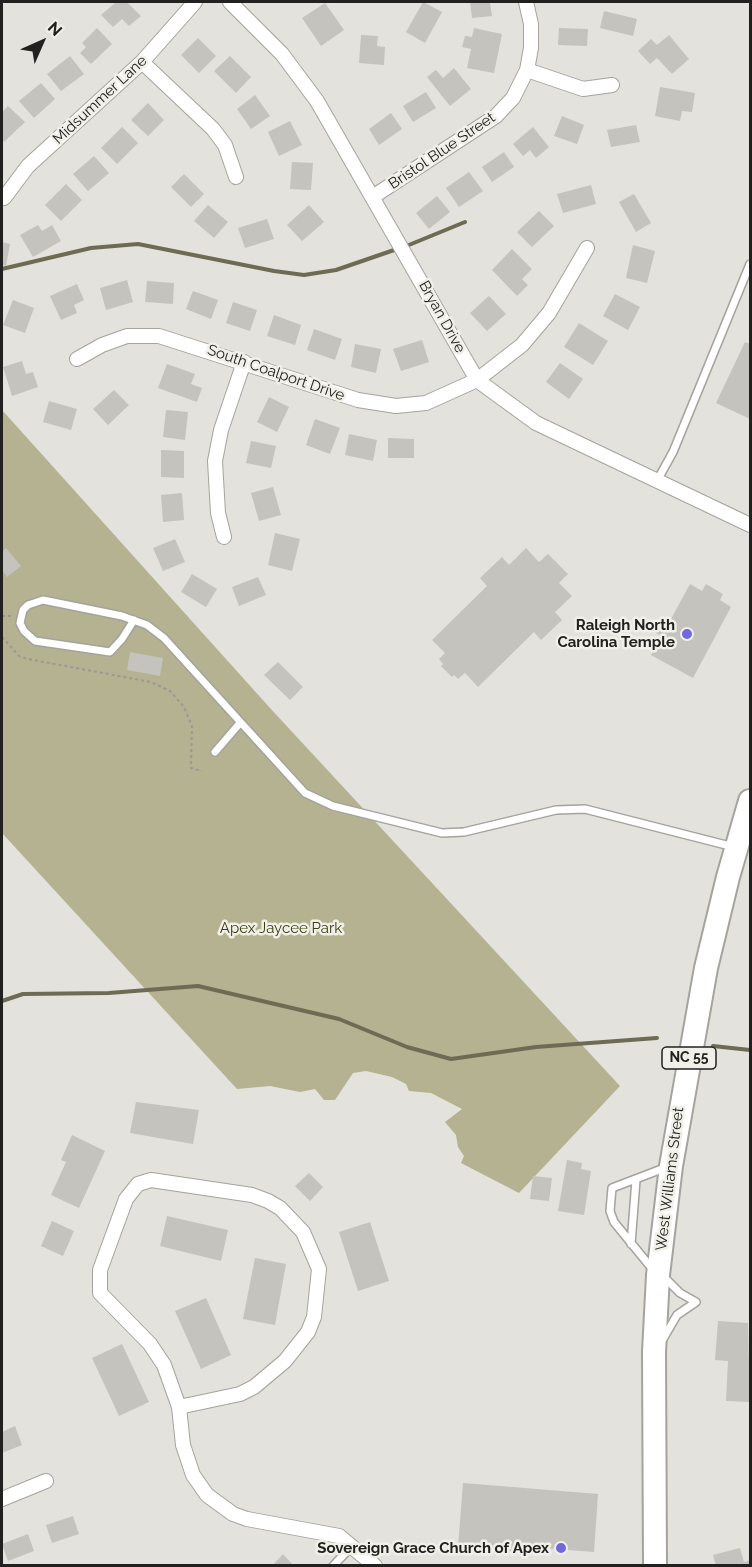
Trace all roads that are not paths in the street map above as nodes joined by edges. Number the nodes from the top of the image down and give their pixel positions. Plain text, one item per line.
1 (195, 2) edge
2 (230, 2) edge
3 (526, 2) edge
4 (142, 62) junction
5 (527, 70) junction
6 (612, 85) dead end
7 (236, 177) dead end
8 (374, 196) junction
9 (4, 198) dead end
10 (587, 248) dead end
11 (750, 267) edge
12 (77, 359) dead end
13 (244, 362) junction
14 (477, 380) junction
15 (658, 479) junction
16 (750, 525) edge
17 (224, 537) dead end
18 (134, 620) junction
19 (240, 723) junction
20 (215, 752) dead end
21 (750, 801) edge
22 (736, 847) junction
23 (671, 1166) junction
24 (636, 1180) junction
25 (631, 1244) junction
26 (659, 1273) junction
27 (654, 1352) junction
28 (179, 1407) junction
29 (46, 1481) dead end
30 (2, 1499) edge
31 (353, 1545) junction
32 (333, 1566) edge
33 (375, 1566) edge
34 (655, 1566) edge

1 - 4 street, Midsummer Lane
2 - 8 street, Bryan Drive
3 - 5 street, Bristol Blue Street
4 - 7 street
4 - 9 street, Midsummer Lane
5 - 6 street
5 - 8 street, Bristol Blue Street
8 - 14 street, Bryan Drive
10 - 14 street, South Coalport Drive
11 - 15 lane
12 - 13 street, South Coalport Drive
13 - 14 street, South Coalport Drive
13 - 17 street
14 - 15 street, Bryan Drive
15 - 16 street, Bryan Drive
18 - 18 lane
18 - 19 lane
19 - 20 lane
19 - 22 lane
21 - 22 main road, West Williams Street / NC 55
22 - 23 main road, West Williams Street / NC 55
23 - 24 lane
23 - 26 main road, West Williams Street / NC 55
24 - 25 lane
24 - 25 lane
25 - 26 lane
26 - 27 main road, West Williams Street / NC 55
26 - 27 lane
27 - 34 main road, West Williams Street / NC 55
28 - 28 street
28 - 31 street
29 - 30 street
31 - 32 lane
31 - 33 street

